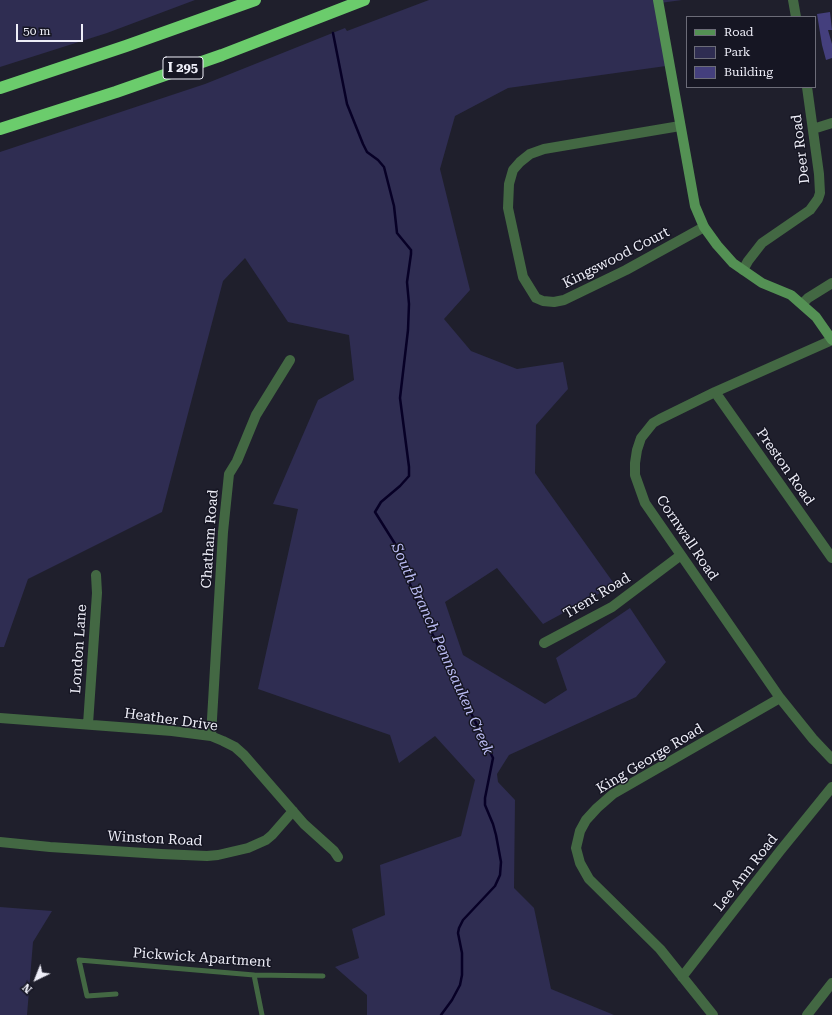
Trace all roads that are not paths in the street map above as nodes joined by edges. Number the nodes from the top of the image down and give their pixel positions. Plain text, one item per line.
1 (255, 0) edge
2 (364, 0) edge
3 (658, 0) edge
4 (793, 0) edge
5 (796, 16) edge
6 (0, 88) edge
7 (807, 88) edge
8 (832, 123) edge
9 (680, 126) junction
10 (0, 129) edge
11 (813, 129) junction
12 (704, 227) junction
13 (743, 270) junction
14 (832, 283) edge
15 (802, 304) junction
16 (832, 340) edge
17 (290, 360) dead end
18 (715, 392) junction
19 (681, 555) junction
20 (832, 558) edge
21 (96, 575) dead end
22 (544, 643) dead end
23 (780, 698) junction
24 (0, 718) edge
25 (88, 724) junction
26 (211, 736) junction
27 (832, 759) edge
28 (832, 787) edge
29 (293, 811) junction
30 (0, 842) edge
31 (338, 856) dead end
32 (254, 975) junction
33 (322, 976) dead end
34 (682, 977) junction
35 (832, 983) edge
36 (116, 994) dead end
37 (262, 1015) edge
38 (713, 1015) edge
39 (807, 1015) edge

1 - 6 highway
2 - 10 highway, I 295
3 - 9 street
4 - 5 street
7 - 11 street, Deer Road
8 - 11 street
9 - 12 street
9 - 12 street, Kingswood Court
11 - 13 street, Deer Road
12 - 13 street
13 - 15 street
14 - 15 street
15 - 16 street
16 - 18 street, Cornwall Road
17 - 26 street, Chatham Road
18 - 19 street, Cornwall Road
18 - 20 street, Preston Road
19 - 22 street, Trent Road
19 - 23 street, Cornwall Road
21 - 25 street, London Lane
23 - 27 street, Cornwall Road
23 - 34 street, King George Road
24 - 25 street, Heather Drive
25 - 26 street, Heather Drive
26 - 29 street, Heather Drive
28 - 34 street, Lee Ann Road
29 - 30 street, Winston Road
29 - 31 street, Heather Drive
32 - 33 lane, Pickwick Apartment
32 - 36 lane, Pickwick Apartment
32 - 37 lane
34 - 38 street, King George Road
35 - 39 street

